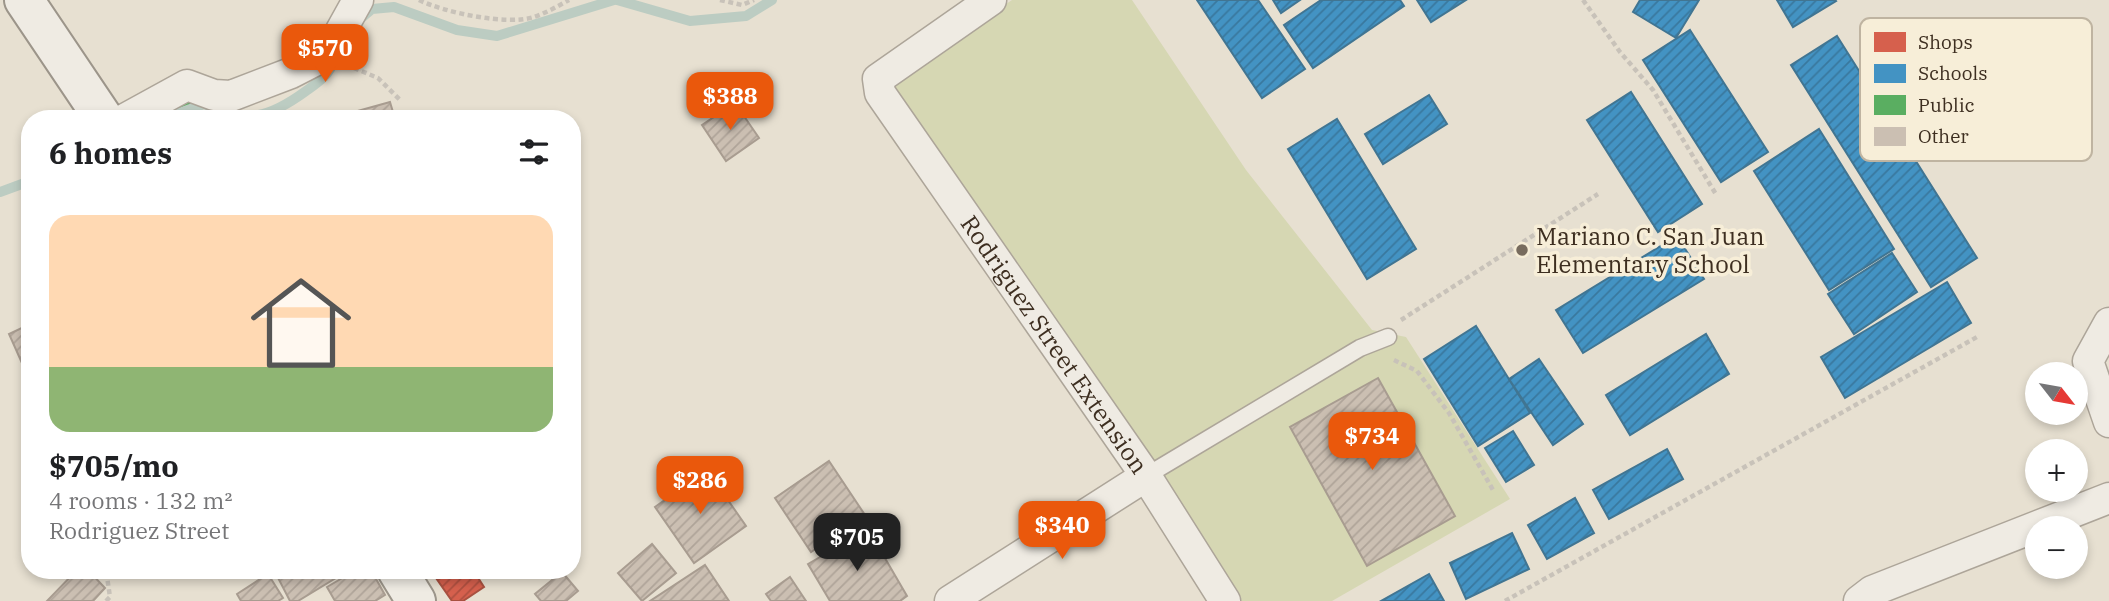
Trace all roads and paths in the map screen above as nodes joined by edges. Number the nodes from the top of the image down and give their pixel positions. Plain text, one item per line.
1 (24, 0) edge
2 (358, 0) edge
3 (419, 0) edge
4 (569, 0) edge
5 (720, 0) edge
6 (754, 0) edge
7 (991, 0) edge
8 (1583, 0) edge
9 (345, 63) dead end
10 (401, 101) dead end
11 (98, 110) edge
12 (141, 110) edge
13 (1598, 194) dead end
14 (1717, 196) dead end
15 (2109, 323) edge
16 (1388, 337) joint
17 (1977, 337) dead end
18 (1391, 359) dead end
19 (2109, 422) edge
20 (1146, 476) junction
21 (1493, 490) dead end
22 (2109, 498) edge
23 (107, 579) edge
24 (403, 579) edge
25 (106, 601) edge
26 (416, 601) edge
27 (950, 601) edge
28 (1225, 601) edge
29 (1505, 601) edge
30 (1859, 601) edge

1 - 11 main road
2 - 12 street
3 - 4 path
5 - 6 path
7 - 20 street, Rodriguez Street Extension
8 - 14 path
9 - 10 path
13 - 16 path
15 - 19 street
16 - 20 lane
17 - 29 path
18 - 21 path
20 - 27 street
20 - 28 street, Rodriguez Street Extension
22 - 30 street
23 - 25 path
24 - 26 main road

